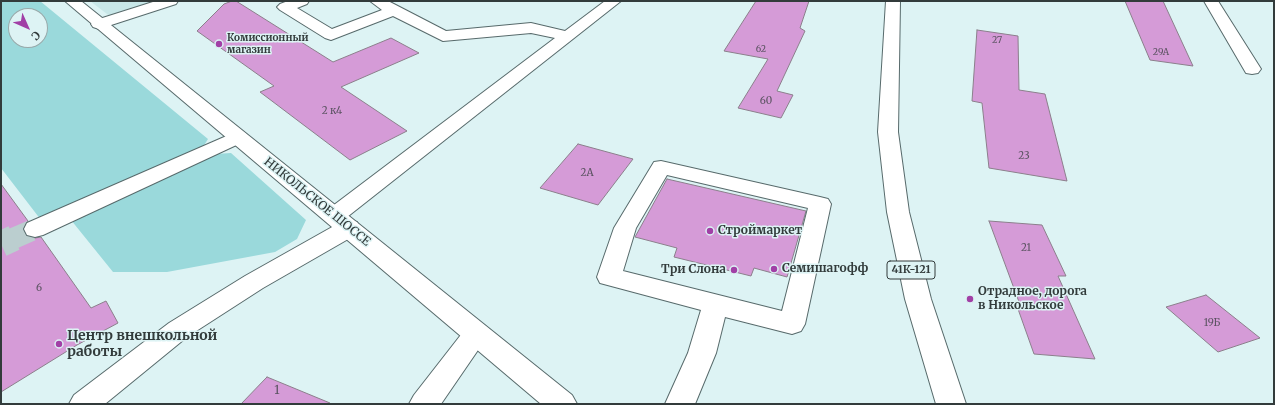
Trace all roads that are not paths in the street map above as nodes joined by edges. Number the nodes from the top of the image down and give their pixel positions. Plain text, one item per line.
1 (72, 1) edge
2 (171, 1) edge
3 (302, 1) edge
4 (377, 1) edge
5 (614, 1) edge
6 (893, 1) edge
7 (1212, 1) edge
8 (394, 10) junction
9 (99, 24) junction
10 (568, 36) junction
11 (1252, 69) dead end
12 (238, 137) junction
13 (342, 222) junction
14 (35, 229) tunnel mouth
15 (716, 304) junction
16 (476, 334) junction
17 (84, 404) edge
18 (424, 404) edge
19 (562, 404) edge
20 (680, 404) edge
21 (951, 404) edge

1 - 9 main road, НИКОЛЬСКОЕ ШОССЕ
2 - 9 main road
3 - 8 main road
4 - 8 main road
5 - 10 main road
6 - 21 main road, 41К-121
7 - 11 main road
8 - 10 main road
9 - 12 main road, НИКОЛЬСКОЕ ШОССЕ
10 - 13 main road
12 - 13 main road, НИКОЛЬСКОЕ ШОССЕ
12 - 14 main road
13 - 16 main road, НИКОЛЬСКОЕ ШОССЕ
13 - 17 main road
15 - 15 main road
15 - 20 main road
16 - 18 main road
16 - 19 main road, НИКОЛЬСКОЕ ШОССЕ

